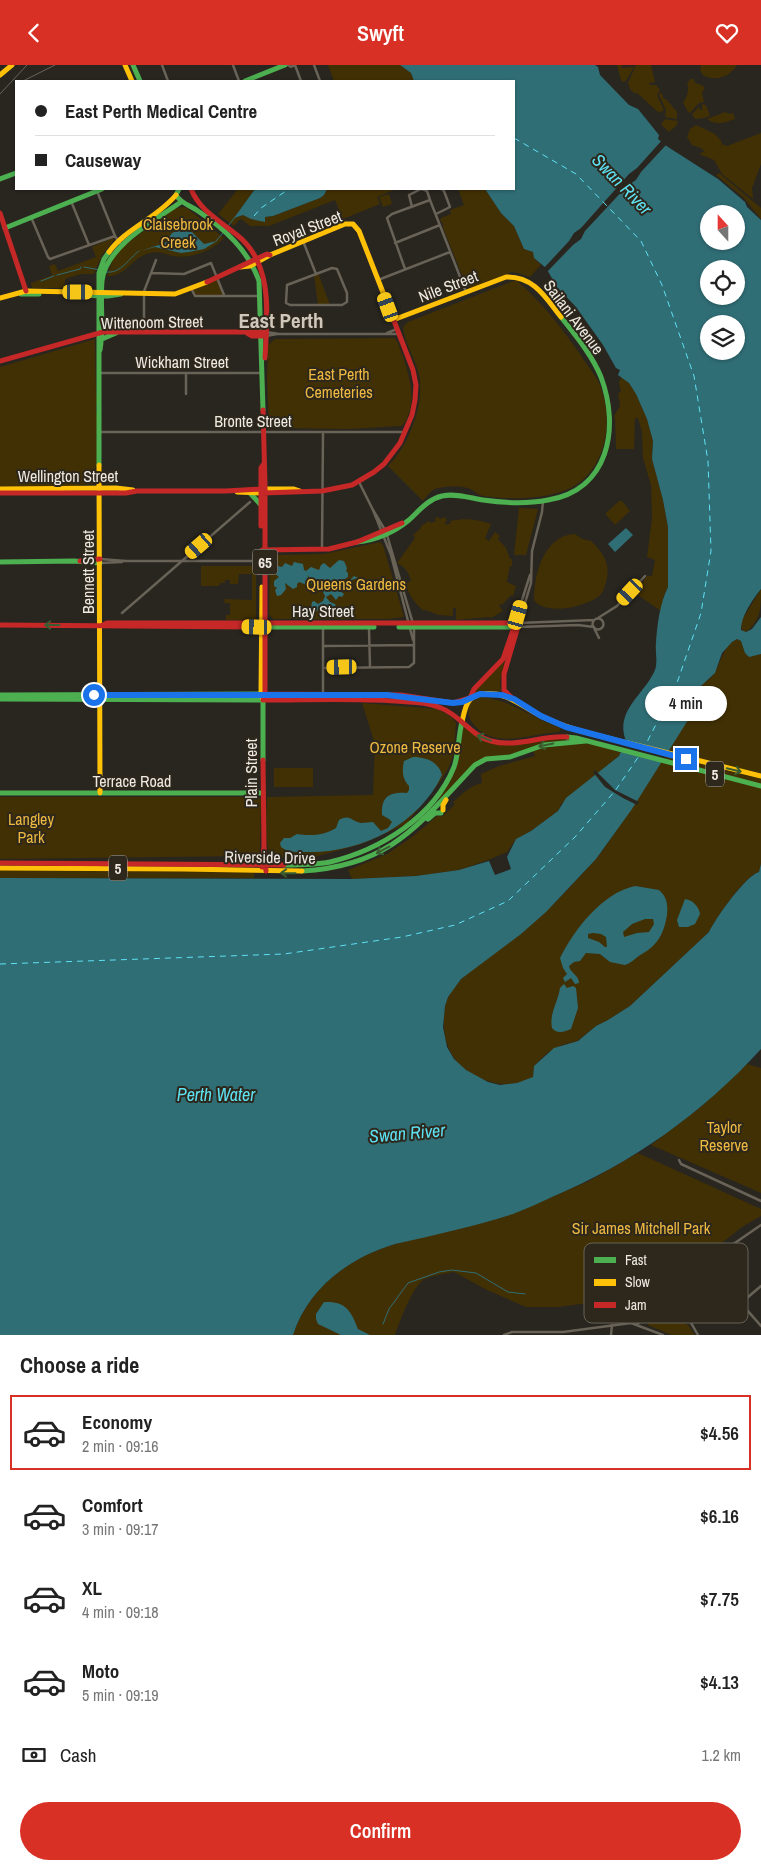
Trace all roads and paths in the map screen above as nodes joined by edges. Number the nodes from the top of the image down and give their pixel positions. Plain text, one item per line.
1 (12, 65) edge
2 (126, 65) edge
3 (133, 65) edge
4 (162, 65) edge
5 (233, 65) edge
6 (314, 65) edge
7 (290, 66) edge
8 (0, 75) edge
9 (132, 80) edge
10 (140, 80) edge
11 (168, 80) edge
12 (239, 80) edge
13 (249, 80) edge
14 (300, 80) edge
15 (320, 80) edge
16 (15, 173) edge
17 (0, 179) edge
18 (100, 190) edge
19 (191, 190) edge
20 (420, 190) edge
21 (424, 190) edge
22 (443, 190) edge
23 (176, 191) edge
24 (193, 195) junction
25 (430, 200) junction
26 (71, 201) junction
27 (183, 202) junction
28 (412, 207) junction
29 (0, 213) edge
30 (436, 214) junction
31 (31, 217) junction
32 (440, 225) junction
33 (4, 227) junction
34 (227, 230) junction
35 (114, 235) junction
36 (303, 241) junction
37 (120, 243) junction
38 (395, 243) junction
39 (89, 245) junction
40 (450, 252) junction
41 (156, 261) dead end
42 (256, 261) junction
43 (405, 269) junction
44 (151, 273) junction
45 (316, 274) junction
46 (513, 275) joint
47 (217, 277) junction
48 (378, 280) junction
49 (191, 288) junction
50 (24, 292) junction
51 (466, 292) junction
52 (100, 294) junction
53 (143, 294) junction
54 (224, 295) junction
55 (260, 296) junction
56 (0, 299) edge
57 (393, 320) junction
58 (397, 331) junction
59 (101, 333) junction
60 (144, 333) junction
61 (264, 334) junction
62 (0, 361) edge
63 (100, 373) junction
64 (186, 373) junction
65 (263, 373) junction
66 (186, 394) dead end
67 (100, 432) junction
68 (263, 432) junction
69 (405, 432) junction
70 (323, 433) junction
71 (359, 482) junction
72 (0, 489) edge
73 (100, 491) junction
74 (235, 491) junction
75 (263, 491) junction
76 (322, 491) junction
77 (0, 493) edge
78 (250, 493) junction
79 (543, 501) junction
80 (250, 502) dead end
81 (261, 506) junction
82 (385, 534) junction
83 (263, 550) junction
84 (322, 550) junction
85 (100, 561) junction
86 (181, 561) junction
87 (255, 561) dead end
88 (0, 562) edge
89 (645, 576) dead end
90 (122, 613) dead end
91 (607, 613) junction
92 (596, 619) junction
93 (603, 622) junction
94 (0, 625) edge
95 (100, 625) junction
96 (263, 625) junction
97 (323, 625) junction
98 (411, 625) junction
99 (516, 625) junction
100 (370, 627) junction
101 (594, 627) junction
102 (601, 628) junction
103 (414, 644) junction
104 (323, 646) junction
105 (370, 646) junction
106 (370, 667) junction
107 (323, 668) junction
108 (0, 695) edge
109 (323, 695) junction
110 (263, 696) junction
111 (101, 697) junction
112 (470, 698) junction
113 (0, 699) edge
114 (514, 699) junction
115 (462, 722) junction
116 (587, 740) junction
117 (672, 758) junction
118 (761, 776) edge
119 (460, 781) junction
120 (761, 786) edge
121 (0, 793) edge
122 (100, 793) junction
123 (264, 793) junction
124 (420, 824) junction
125 (264, 849) junction
126 (0, 863) edge
127 (250, 864) junction
128 (264, 864) junction
129 (279, 865) junction
130 (0, 868) edge
131 (264, 871) junction
132 (679, 1160) dead end
133 (761, 1201) edge
134 (761, 1225) edge
135 (735, 1243) edge
136 (761, 1286) edge
137 (748, 1297) edge
138 (748, 1311) edge
139 (691, 1323) edge
140 (637, 1324) joint
141 (612, 1325) junction
142 (761, 1326) edge
143 (556, 1333) edge
144 (504, 1335) edge
145 (611, 1335) edge
146 (663, 1335) edge
147 (698, 1335) edge

1 - 8 main road
2 - 9 main road
3 - 10 main road
4 - 11 street
5 - 12 street
6 - 15 street
7 - 13 main road
7 - 14 street
16 - 17 main road
18 - 26 main road
18 - 35 street
19 - 24 main road
20 - 28 street
21 - 25 street
22 - 30 street
23 - 27 main road, Plain Street
23 - 37 main road
24 - 27 main road
24 - 34 main road, Plain Street
25 - 28 street
25 - 30 street
26 - 31 main road
26 - 39 street
27 - 34 main road, Plain Street
27 - 37 main road
28 - 38 street
29 - 33 main road
30 - 32 street
31 - 33 main road
31 - 39 street
32 - 38 street
32 - 40 street
33 - 50 main road
34 - 42 main road, Plain Street
35 - 37 street
35 - 39 street
36 - 42 main road, Royal Street
36 - 45 street
36 - 48 main road, Royal Street
37 - 52 main road, Bennett Street
38 - 43 street
40 - 43 street
40 - 51 street
41 - 44 street
42 - 47 main road, Royal Street
42 - 55 main road, Plain Street
42 - 61 main road, Plain Street
43 - 48 street
44 - 47 street
44 - 53 street
45 - 45 street
46 - 51 main road, Nile Street
46 - 79 main road, Sailani Avenue
47 - 49 main road, Royal Street
47 - 54 street
48 - 57 main road
49 - 53 main road, Royal Street
49 - 54 street
50 - 52 main road, Royal Street
50 - 56 main road, Royal Street
51 - 57 main road, Nile Street
52 - 53 main road, Royal Street
52 - 59 main road, Bennett Street
53 - 60 street
54 - 55 street
55 - 61 main road, Plain Street
57 - 58 main road
58 - 61 street, Wittenoom Street
58 - 69 main road
59 - 60 main road, Wittenoom Street
59 - 62 main road, Wittenoom Street
59 - 63 main road, Bennett Street
60 - 61 main road, Wittenoom Street
61 - 65 main road, Plain Street
63 - 64 street, Wickham Street
63 - 67 main road, Bennett Street
64 - 65 street, Wickham Street
64 - 66 street
65 - 68 main road, Plain Street
67 - 68 street, Bronte Street
67 - 73 main road, Bennett Street
68 - 70 street, Bronte Street
68 - 75 main road, Plain Street
69 - 70 street, Bronte Street
69 - 71 main road
70 - 76 street
71 - 76 main road
71 - 82 street
72 - 73 main road, Wellington Street
73 - 74 main road, Wellington Street
73 - 77 main road, Wellington Street
73 - 85 main road, Bennett Street
74 - 75 main road, Wellington Street
74 - 78 main road, Wellington Street
75 - 76 main road
75 - 78 main road, Wellington Street
75 - 81 main road, Plain Street / 65
75 - 83 main road, Plain Street / 65
76 - 84 street
78 - 81 main road
79 - 82 main road, Sailani Avenue
79 - 99 street
80 - 86 street
81 - 83 main road, Plain Street / 65
82 - 84 main road
82 - 98 street
83 - 84 main road
83 - 96 main road, Plain Street / 65
85 - 86 street
85 - 88 main road
85 - 95 main road, Bennett Street
86 - 87 street
86 - 90 street
89 - 91 street
91 - 92 street
91 - 93 street
92 - 93 street
92 - 99 street
92 - 101 street
93 - 102 street
95 -> 94 main road, Hay Street
95 - 96 main road, Hay Street
95 - 111 main road, Bennett Street
96 - 97 main road, Hay Street
96 - 110 main road, Plain Street / 65
97 - 98 main road, Hay Street
97 - 100 main road, Hay Street
97 - 104 street
98 - 99 main road, Hay Street
98 - 100 main road, Hay Street
98 - 103 street
99 - 101 street
99 - 112 main road
99 - 114 main road
100 - 105 street
101 - 102 street
101 - 102 street
103 - 105 street
103 - 106 street
104 - 105 street
104 - 107 street
105 - 106 street
106 - 107 street
107 - 109 street
108 - 111 main road
109 - 110 main road
109 - 112 main road
110 - 111 main road
110 - 115 main road
110 - 123 main road, Plain Street / 65
111 - 113 main road
111 - 122 main road, Bennett Street
112 - 114 main road, 5
112 - 115 main road, 5
114 - 117 main road, 5
116 -> 115 main road
115 - 129 main road, Riverside Drive / 5
116 - 117 main road, 5
116 -> 119 main road, Riverside Drive / 5
117 -> 118 main road, 5
117 - 120 main road, 5
119 - 124 main road, Riverside Drive / 5
119 - 124 main road
121 - 122 main road, Terrace Road
122 - 123 main road, Terrace Road
123 - 125 main road, Plain Street / 65
124 -> 131 main road, Riverside Drive / 5
125 - 127 main road
125 - 128 main road, Plain Street / 65
125 - 129 main road
126 - 127 main road, Riverside Drive / 5
127 - 128 main road, Riverside Drive / 5
128 - 129 main road, Riverside Drive / 5
128 - 131 main road, Plain Street / 65
130 - 131 main road, Riverside Drive / 5
132 - 133 street
134 - 135 street
136 - 137 street
138 - 142 street
139 - 147 street
140 - 141 street
140 - 146 street
141 - 143 street
141 - 145 street
143 - 144 street

